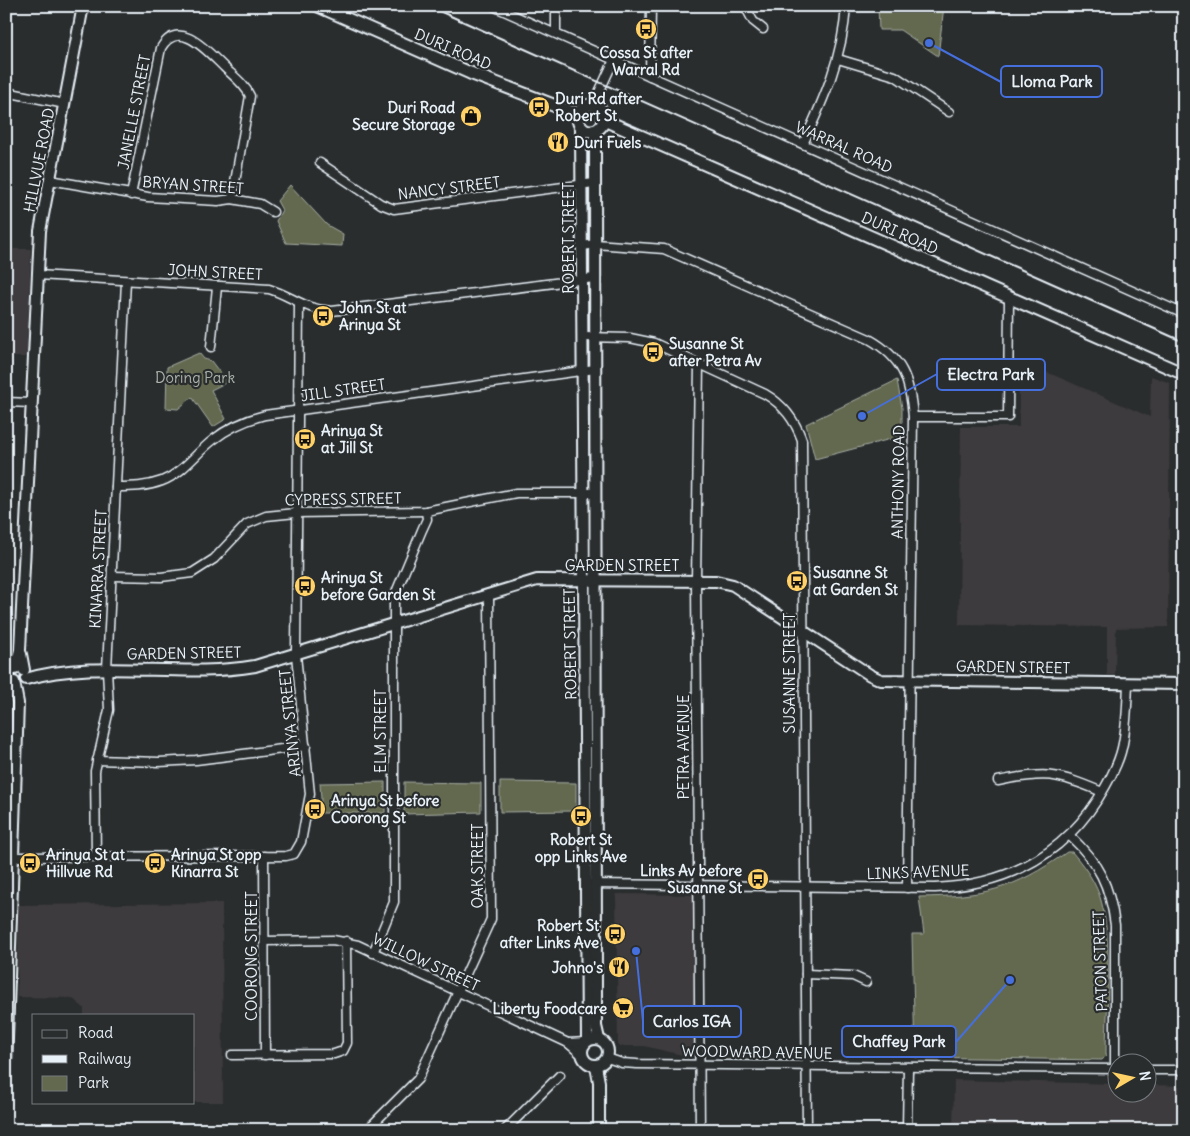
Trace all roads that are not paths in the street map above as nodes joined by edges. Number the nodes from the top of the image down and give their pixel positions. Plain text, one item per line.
1 (7, 6) edge
2 (83, 6) edge
3 (318, 6) edge
4 (493, 6) edge
5 (556, 6) edge
6 (651, 6) edge
7 (745, 6) edge
8 (846, 6) edge
9 (763, 29) dead end
10 (6, 33) edge
11 (556, 33) junction
12 (838, 58) junction
13 (614, 60) junction
14 (650, 76) junction
15 (6, 92) edge
16 (64, 104) junction
17 (593, 105) junction
18 (949, 112) dead end
19 (580, 120) junction
20 (604, 120) junction
21 (595, 130) junction
22 (803, 144) junction
23 (320, 163) dead end
24 (50, 180) junction
25 (594, 183) junction
26 (582, 185) junction
27 (131, 195) junction
28 (232, 199) junction
29 (273, 212) dead end
30 (595, 244) junction
31 (582, 246) junction
32 (38, 276) junction
33 (594, 278) junction
34 (582, 279) junction
35 (126, 281) junction
36 (216, 287) junction
37 (1009, 297) junction
38 (299, 304) junction
39 (1184, 314) edge
40 (583, 337) junction
41 (595, 337) junction
42 (211, 347) dead end
43 (699, 364) junction
44 (595, 369) junction
45 (584, 371) junction
46 (1184, 374) edge
47 (6, 402) edge
48 (31, 403) junction
49 (298, 410) junction
50 (912, 417) junction
51 (116, 486) junction
52 (584, 493) junction
53 (595, 493) junction
54 (426, 511) junction
55 (296, 513) junction
56 (112, 576) junction
57 (595, 579) junction
58 (584, 580) junction
59 (696, 581) junction
60 (489, 594) junction
61 (394, 624) junction
62 (803, 630) junction
63 (296, 655) junction
64 (107, 669) junction
65 (17, 676) edge
66 (909, 681) junction
67 (1128, 683) junction
68 (1184, 684) edge
69 (306, 746) junction
70 (96, 760) junction
71 (998, 780) dead end
72 (10, 791) edge
73 (1102, 792) junction
74 (1070, 836) junction
75 (264, 856) junction
76 (12, 857) junction
77 (96, 857) junction
78 (592, 884) junction
79 (697, 886) junction
80 (805, 887) junction
81 (907, 888) junction
82 (265, 941) junction
83 (346, 941) junction
84 (373, 953) junction
85 (806, 974) junction
86 (866, 982) dead end
87 (459, 992) junction
88 (7, 1015) edge
89 (599, 1039) junction
90 (586, 1042) junction
91 (568, 1043) junction
92 (1116, 1054) edge
93 (232, 1055) dead end
94 (265, 1055) junction
95 (582, 1055) junction
96 (607, 1058) junction
97 (701, 1065) junction
98 (596, 1066) junction
99 (807, 1066) junction
100 (908, 1067) junction
101 (6, 1068) edge
102 (1108, 1069) edge
103 (1158, 1070) edge
104 (1184, 1070) edge
105 (560, 1075) dead end
106 (367, 1130) edge
107 (505, 1130) edge
108 (599, 1130) edge
109 (700, 1130) edge
110 (806, 1130) edge
111 (907, 1130) edge

1 - 10 street
2 - 16 street, HILLVUE ROAD
3 - 19 main road, DURI ROAD
4 - 11 street, WARRAL ROAD
5 - 11 street
6 - 14 street
7 - 9 street
8 - 12 street
11 - 13 street, WARRAL ROAD
12 - 18 street
12 - 22 street
13 - 14 street, WARRAL ROAD
13 - 17 street
14 - 22 street, WARRAL ROAD
15 - 16 street
16 - 24 street, HILLVUE ROAD
17 - 19 main road
17 - 20 main road
19 - 21 main road
19 - 26 street, ROBERT STREET
20 - 21 main road
20 - 37 main road, DURI ROAD
21 - 25 street, ROBERT STREET
22 - 39 street, WARRAL ROAD
23 - 26 street, NANCY STREET
24 - 27 street, BRYAN STREET
24 - 32 street, HILLVUE ROAD
25 - 26 street, NANCY STREET
25 - 30 street, ROBERT STREET
26 - 31 street, ROBERT STREET
27 - 28 street, BRYAN STREET
27 - 28 street, JANELLE STREET
28 - 29 street, BRYAN STREET
30 - 31 street, ANTHONY ROAD
30 - 33 street, ROBERT STREET
30 - 50 street, ANTHONY ROAD
31 - 34 street, ROBERT STREET
32 - 35 street, JOHN STREET
32 - 48 street, HILLVUE ROAD
33 - 34 street, JOHN STREET
33 - 41 street, ROBERT STREET
34 - 38 street, JOHN STREET
34 - 40 street, ROBERT STREET
35 - 36 street, JOHN STREET
35 - 51 street, KINARRA STREET
36 - 38 street, JOHN STREET
36 - 42 street
37 - 46 main road, DURI ROAD
37 - 50 street
38 - 49 street, ARINYA STREET
40 - 41 street, SUSANNE STREET
40 - 45 street, ROBERT STREET
41 - 43 street, SUSANNE STREET
41 - 44 street, ROBERT STREET
43 - 59 street, PETRA AVENUE
43 - 62 street, SUSANNE STREET
44 - 45 street, JILL STREET
44 - 53 street, ROBERT STREET
45 - 49 street, JILL STREET
45 - 52 street, ROBERT STREET
47 - 48 street
48 - 65 street, HILLVUE ROAD
49 - 51 street, JILL STREET
49 - 55 street, ARINYA STREET
50 - 66 street, ANTHONY ROAD
51 - 56 street, KINARRA STREET
52 - 53 street, CYPRESS STREET
52 - 54 street, CYPRESS STREET
52 - 58 street, ROBERT STREET
53 - 57 street, ROBERT STREET
54 - 55 street, CYPRESS STREET
54 - 61 street, ELM STREET
55 - 56 street, CYPRESS STREET
55 - 63 street, ARINYA STREET
56 - 64 street, KINARRA STREET
57 - 58 street, GARDEN STREET
57 - 59 street, GARDEN STREET
57 - 78 street, ROBERT STREET
58 - 60 street, GARDEN STREET
58 - 78 street, ROBERT STREET
59 - 62 street, GARDEN STREET
59 - 79 street, PETRA AVENUE
60 - 61 street, GARDEN STREET
60 - 87 street, OAK STREET
61 - 63 street, GARDEN STREET
61 - 84 street, ELM STREET
62 - 66 street, GARDEN STREET
62 - 80 street, SUSANNE STREET
63 - 64 street, GARDEN STREET
63 - 69 street, ARINYA STREET
64 - 65 street, GARDEN STREET
64 - 70 street, KINARRA STREET
65 - 72 street, HILLVUE ROAD
66 - 67 street, GARDEN STREET
66 - 81 street, ANTHONY ROAD
67 - 68 street, GARDEN STREET
67 - 73 street, LINKS AVENUE
69 - 70 street
69 - 75 street, ARINYA STREET
70 - 77 street, KINARRA STREET
71 - 73 street
72 - 76 street, HILLVUE ROAD
73 - 74 street, LINKS AVENUE
74 - 81 street, LINKS AVENUE
74 - 92 street, PATON STREET
75 - 77 street, ARINYA STREET
75 - 82 street, COORONG STREET
76 - 77 street, ARINYA STREET
76 - 88 street, HILLVUE ROAD
78 - 79 street, LINKS AVENUE
78 - 89 street, ROBERT STREET
78 - 90 street, ROBERT STREET
79 - 80 street, LINKS AVENUE
79 - 97 street, PETRA AVENUE
80 - 81 street, LINKS AVENUE
80 - 85 street, SUSANNE STREET
82 - 83 street, WILLOW STREET
82 - 94 street, COORONG STREET
83 - 84 street, WILLOW STREET
83 - 94 street
84 - 87 street, WILLOW STREET
85 - 86 street
85 - 99 street, SUSANNE STREET
87 - 91 street, WILLOW STREET
87 - 106 street, OAK STREET
88 - 101 street, HILLVUE ROAD
89 - 90 street
89 - 96 street
90 - 91 street, WILLOW STREET
90 - 95 street
91 - 95 street, WILLOW STREET
93 - 94 street
95 - 98 street
96 - 97 street, WOODWARD AVENUE
96 - 98 street
97 - 99 street, WOODWARD AVENUE
97 - 109 street, PETRA AVENUE
98 - 108 street
99 - 100 street, WOODWARD AVENUE
99 - 110 street, SUSANNE STREET
100 - 102 street, WOODWARD AVENUE
100 - 111 street
103 - 104 street
105 - 107 street

